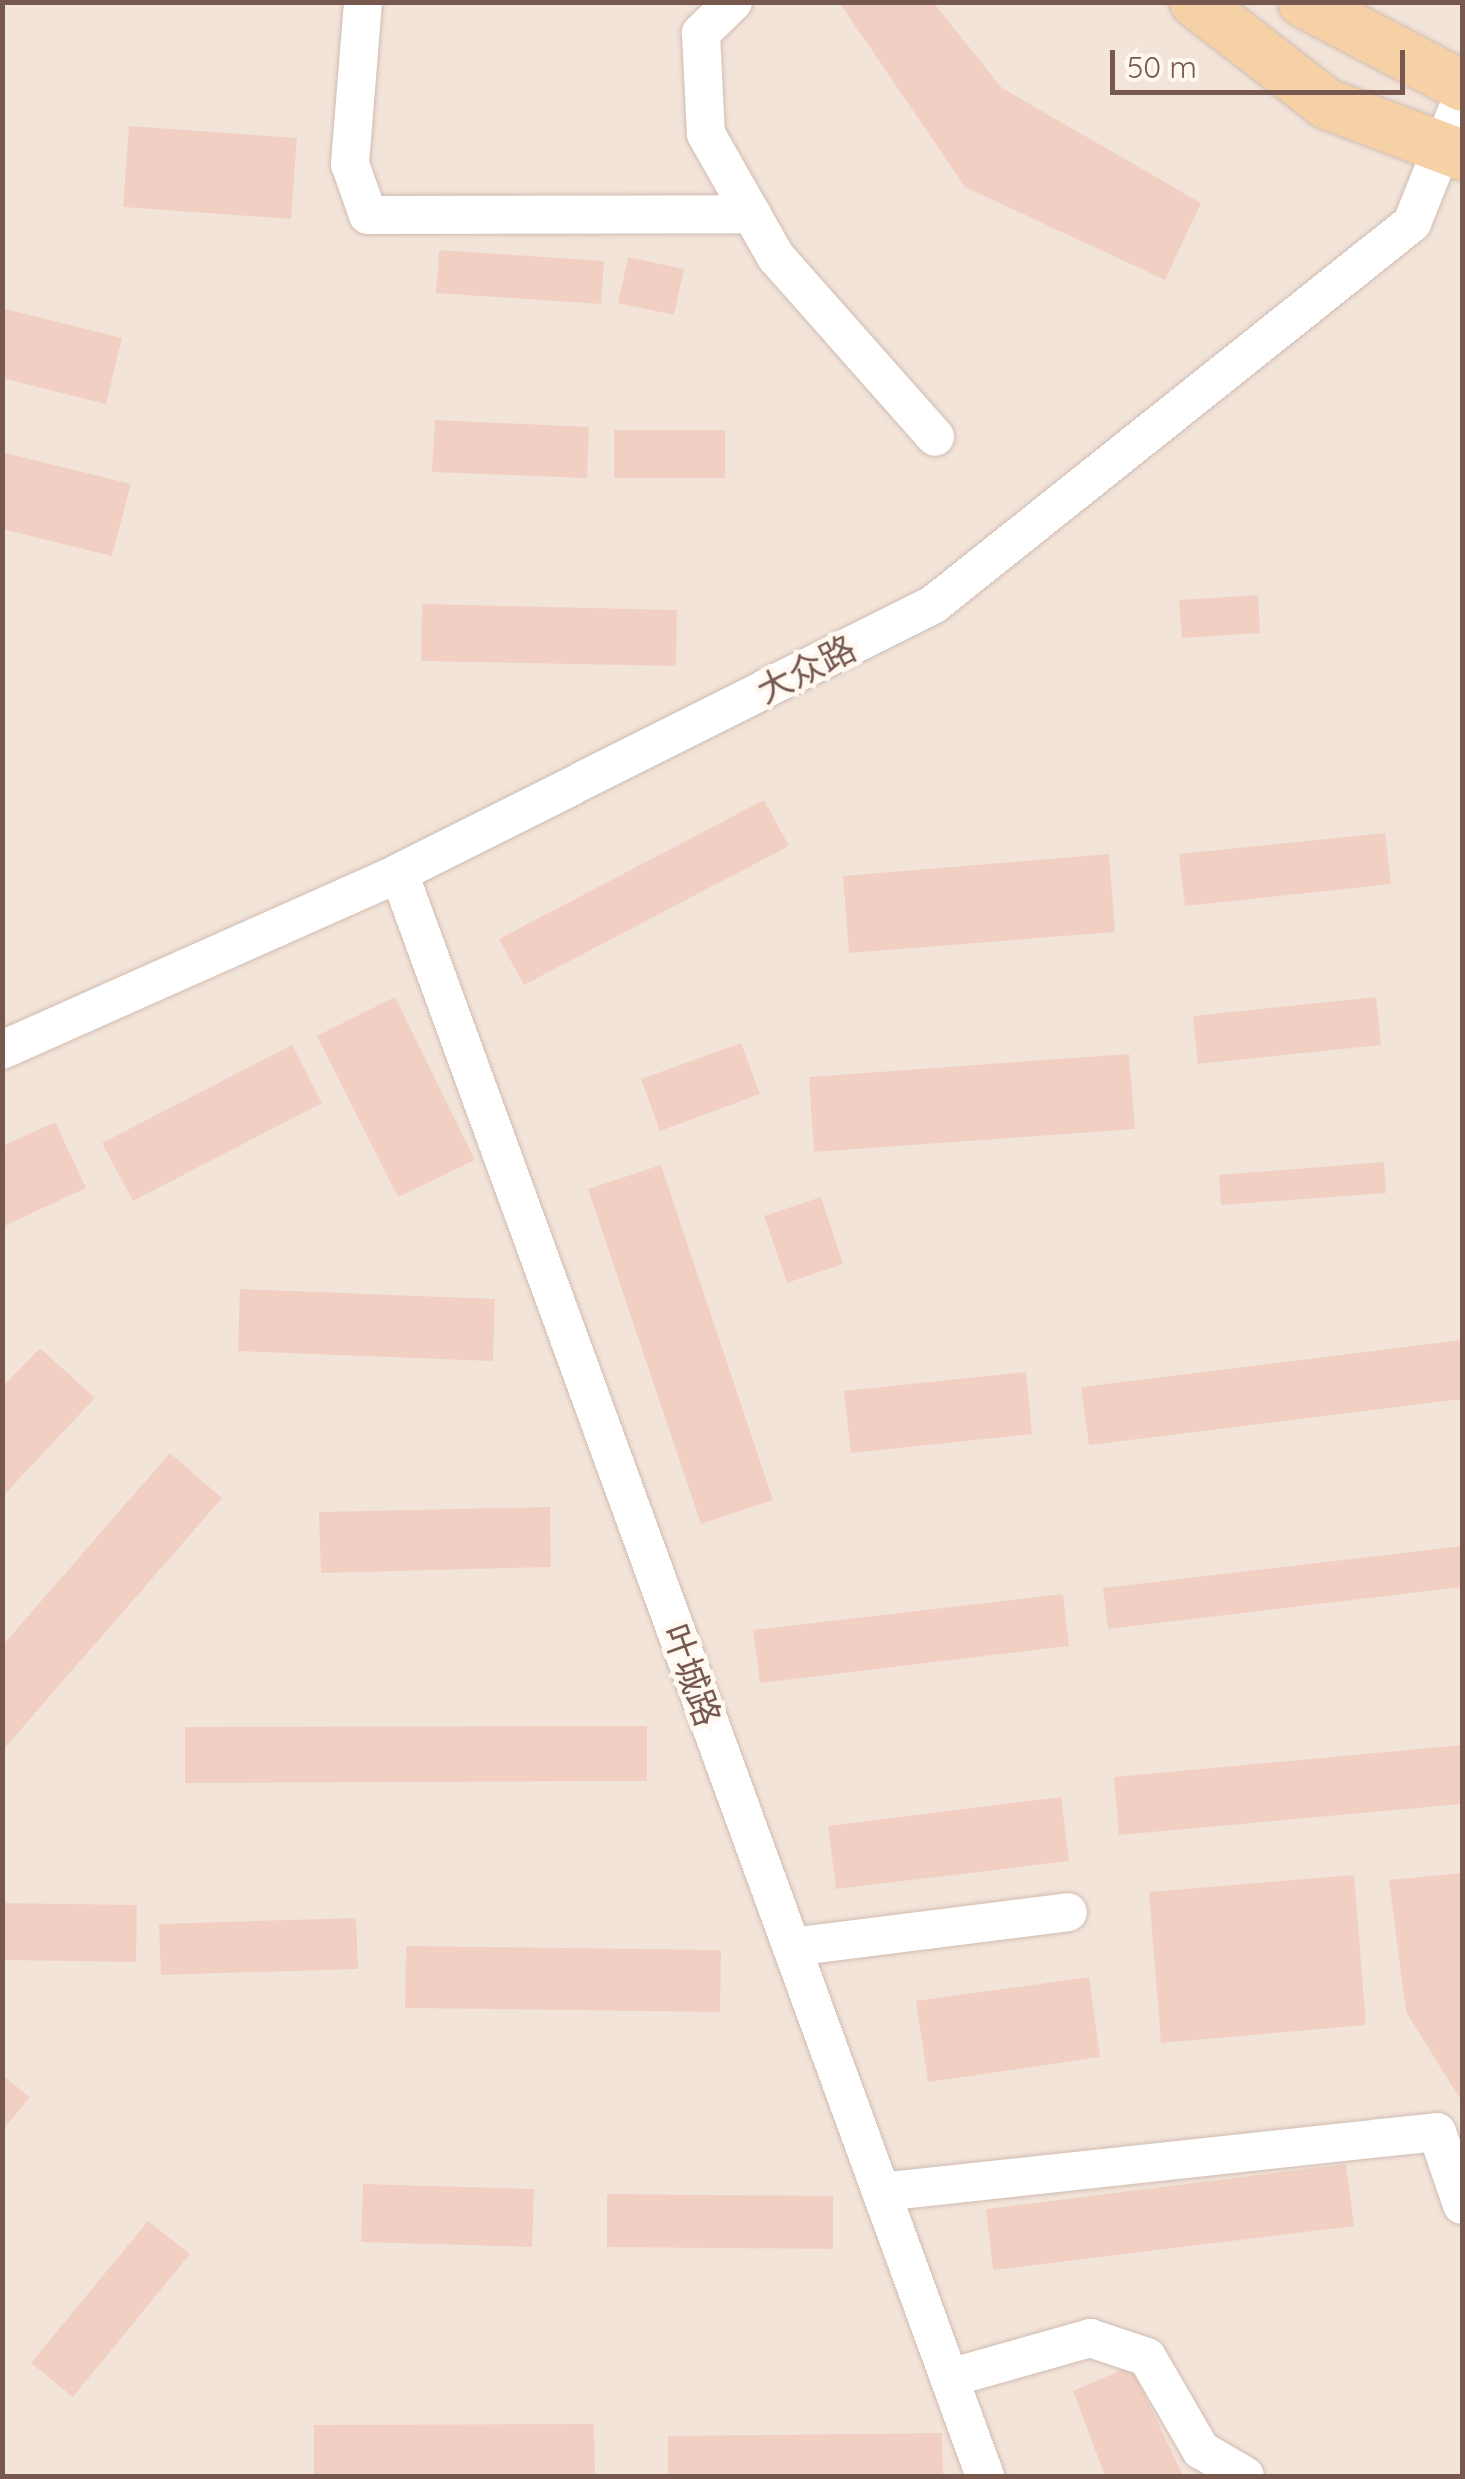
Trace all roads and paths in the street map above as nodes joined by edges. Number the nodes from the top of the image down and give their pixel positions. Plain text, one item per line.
1 (363, 2) edge
2 (734, 2) edge
3 (1195, 2) edge
4 (1303, 2) edge
5 (1462, 86) edge
6 (1462, 98) edge
7 (1451, 152) edge
8 (752, 214) junction
9 (935, 437) dead end
10 (399, 873) junction
11 (2, 1050) edge
12 (1068, 1912) dead end
13 (792, 1947) junction
14 (881, 2192) junction
15 (1462, 2205) edge
16 (949, 2378) junction
17 (985, 2476) edge
18 (1244, 2476) edge

1 - 8 street
2 - 8 street
3 - 7 main road
4 - 5 main road
6 - 7 street, 大众路
7 - 10 street, 大众路
8 - 9 street
10 - 11 street, 大众路
10 - 13 street, 叶城路
12 - 13 street
13 - 14 street, 叶城路
14 - 15 street
14 - 16 street, 叶城路
16 - 17 street, 叶城路
16 - 18 street

